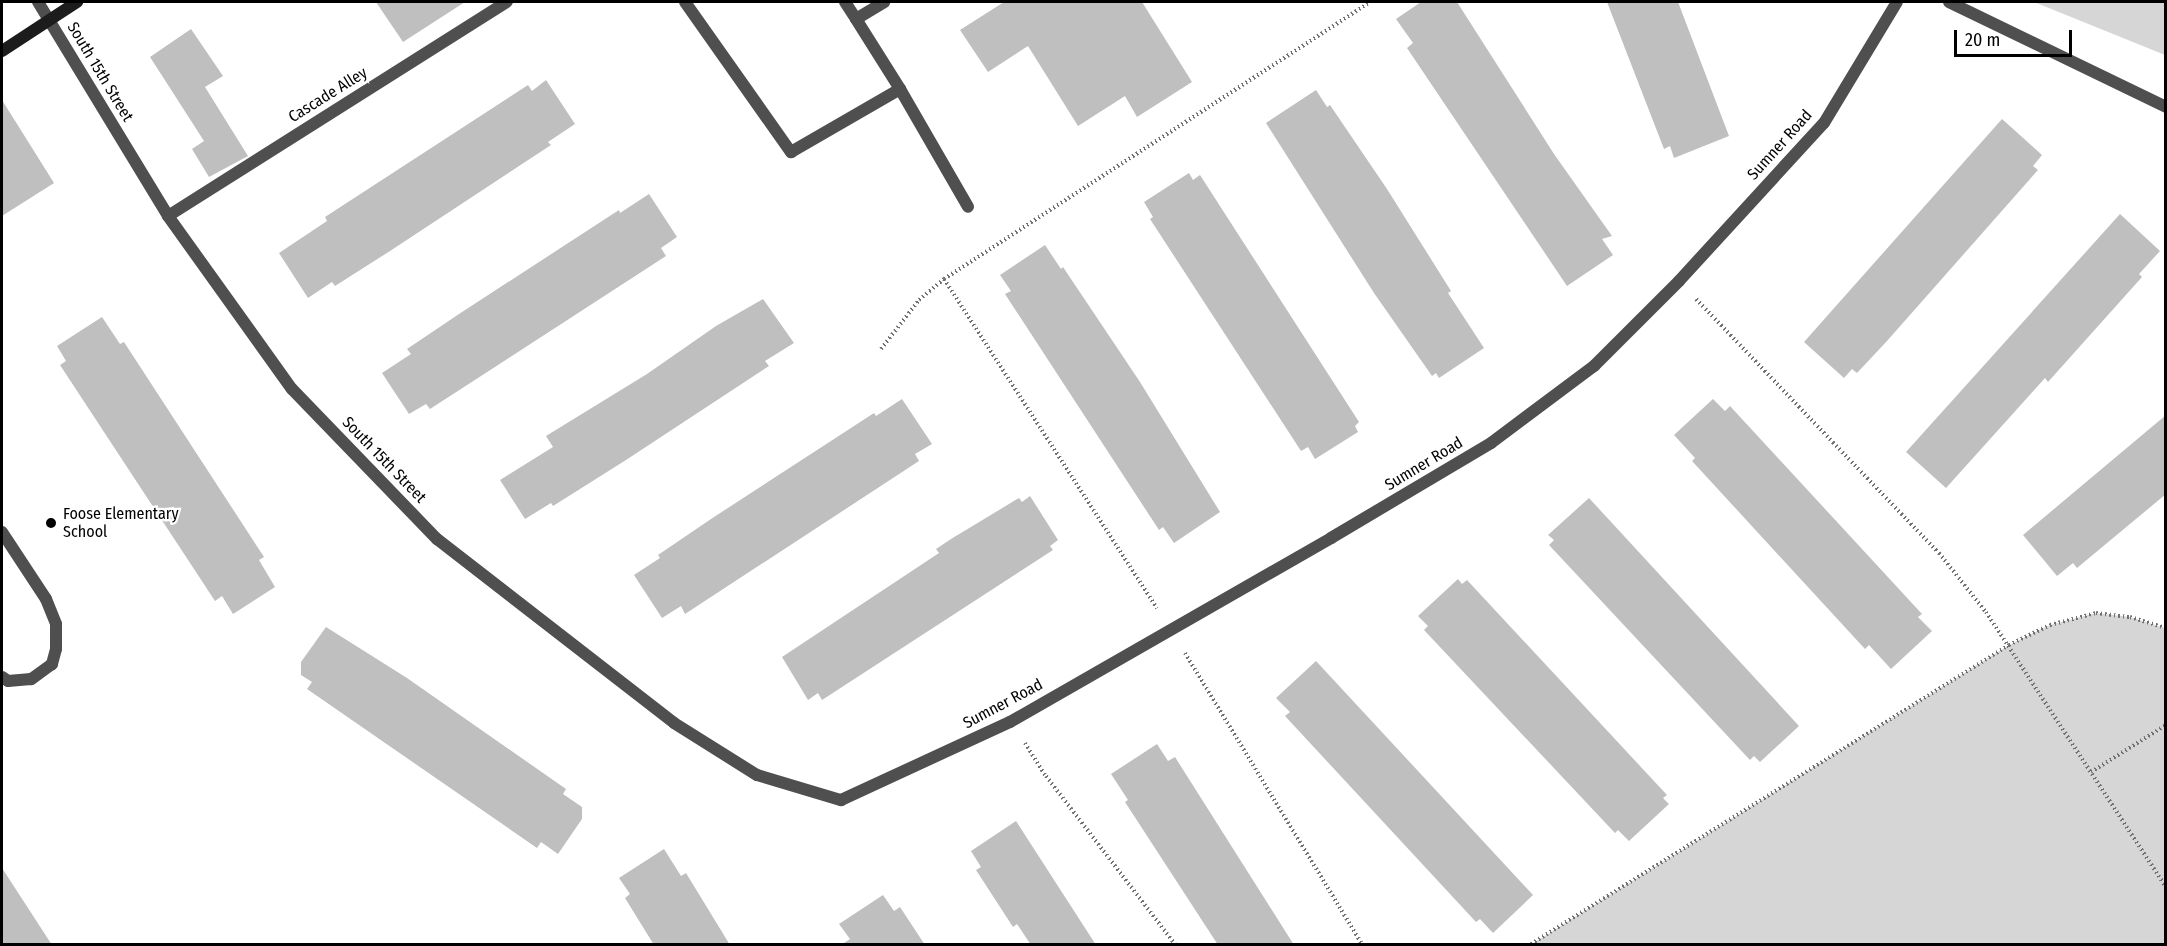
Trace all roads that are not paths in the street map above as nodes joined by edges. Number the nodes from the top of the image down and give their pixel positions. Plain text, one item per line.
1 (38, 2) edge
2 (77, 2) edge
3 (507, 2) edge
4 (685, 2) edge
5 (845, 2) edge
6 (884, 2) edge
7 (1897, 2) edge
8 (1948, 2) edge
9 (856, 19) junction
10 (49, 20) junction
11 (2, 51) edge
12 (900, 89) junction
13 (2166, 107) edge
14 (968, 207) dead end
15 (168, 216) junction
16 (2, 532) edge
17 (2, 677) edge
18 (841, 800) joint

1 - 10 street, South 15th Street
2 - 10 main road
3 - 15 street, Cascade Alley
4 - 12 street
5 - 9 street
6 - 9 street
7 - 18 street, Sumner Road
8 - 13 street
9 - 12 street
10 - 11 main road
10 - 15 street, South 15th Street
12 - 14 street
15 - 18 street, South 15th Street
16 - 17 street

